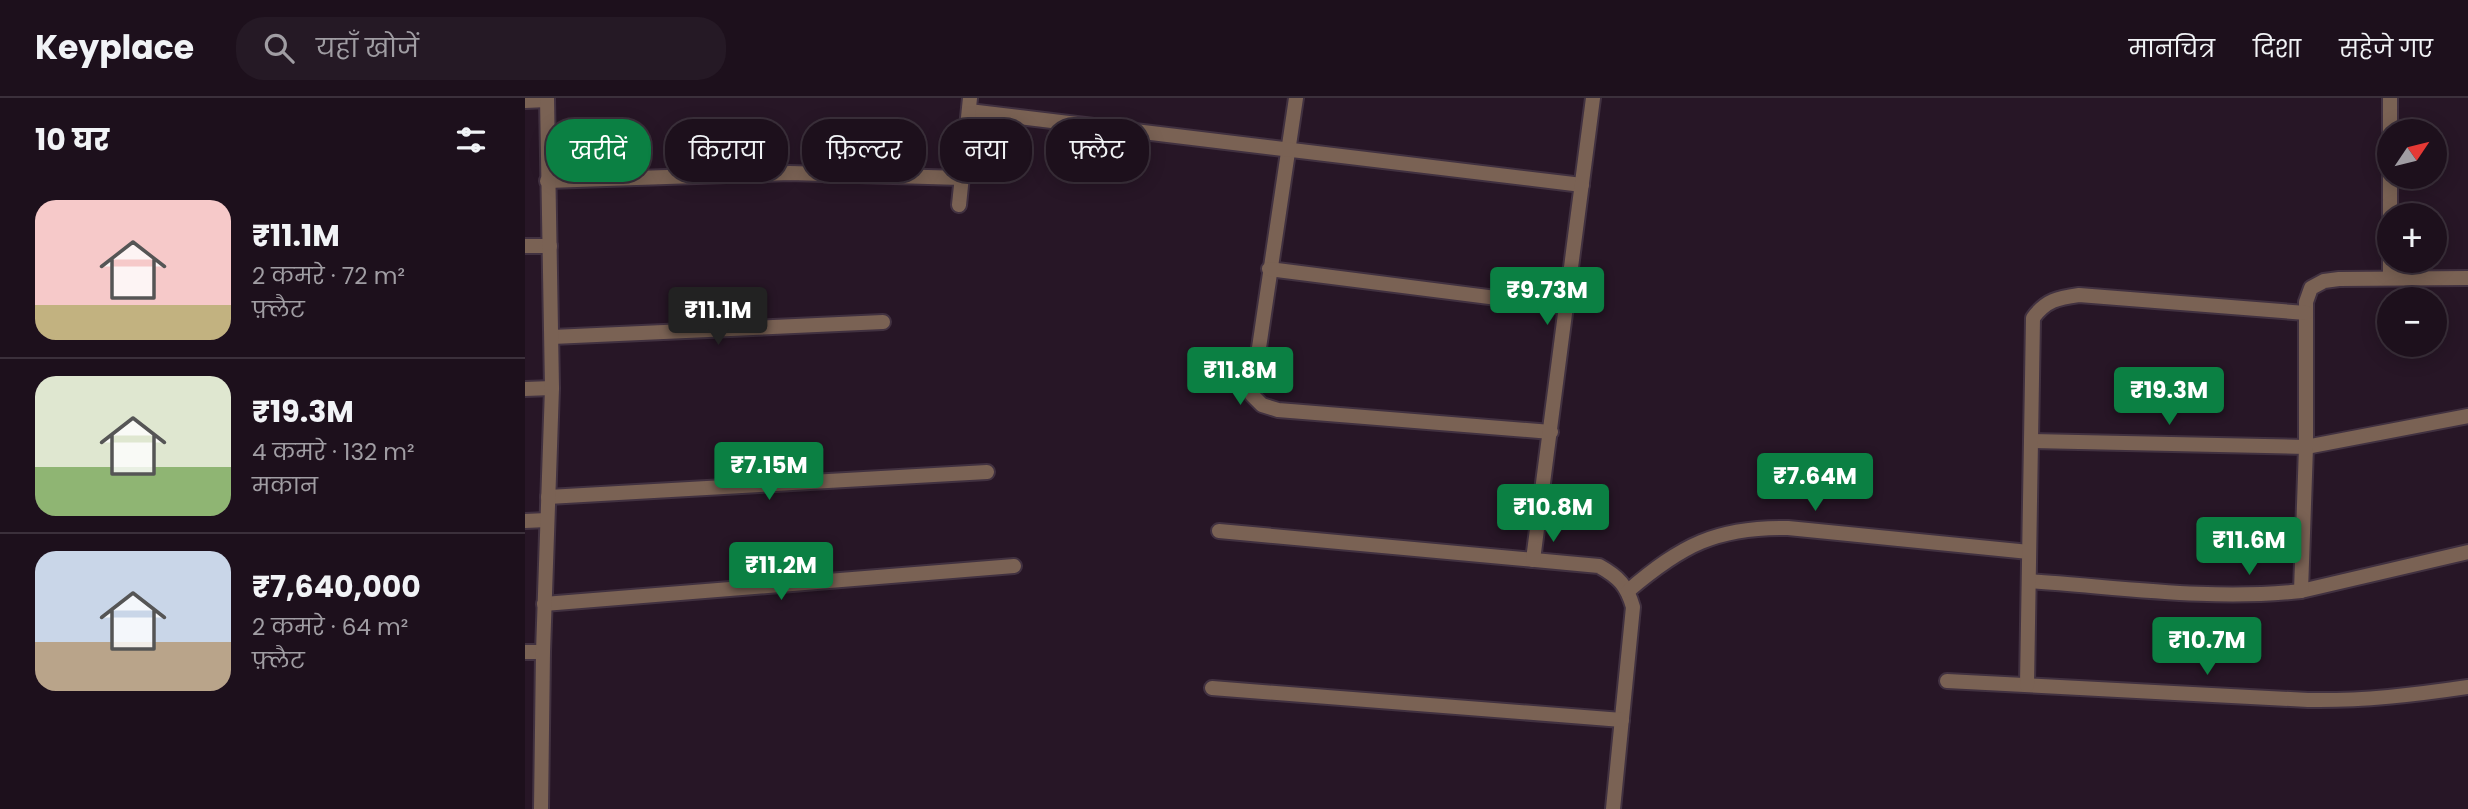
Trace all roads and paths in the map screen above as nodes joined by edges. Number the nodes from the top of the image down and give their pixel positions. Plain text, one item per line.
1 (1296, 98) edge
2 (1593, 98) edge
3 (2390, 98) edge
4 (547, 99) edge
5 (525, 102) edge
6 (969, 105) edge
7 (547, 119) edge
8 (2390, 119) edge
9 (1287, 149) junction
10 (940, 177) edge
11 (651, 178) edge
12 (547, 182) edge
13 (962, 182) edge
14 (1582, 185) junction
15 (959, 205) dead end
16 (525, 246) edge
17 (550, 246) junction
18 (1269, 269) junction
19 (2390, 273) edge
20 (2390, 278) junction
21 (2468, 278) edge
22 (1567, 307) junction
23 (2306, 313) junction
24 (883, 321) dead end
25 (552, 337) junction
26 (552, 388) junction
27 (525, 389) edge
28 (2468, 416) edge
29 (1551, 432) junction
30 (2031, 441) junction
31 (2306, 447) junction
32 (987, 472) dead end
33 (548, 497) junction
34 (547, 520) junction
35 (525, 521) edge
36 (1219, 531) dead end
37 (2029, 552) junction
38 (2468, 552) edge
39 (1534, 560) junction
40 (1014, 566) dead end
41 (2029, 581) junction
42 (1628, 591) junction
43 (2301, 591) junction
44 (544, 604) junction
45 (525, 652) edge
46 (543, 652) junction
47 (1947, 681) dead end
48 (2027, 685) junction
49 (2468, 687) edge
50 (1212, 688) dead end
51 (1622, 720) junction
52 (541, 809) edge
53 (1613, 809) edge

1 - 9 street
2 - 14 street
3 - 8 street
4 - 5 street
4 - 7 street
6 - 9 street
9 - 14 street
9 - 18 street
10 - 11 street
12 - 17 street
13 - 15 street
14 - 22 street
16 - 17 street
17 - 25 street
18 - 22 street
18 - 29 street
19 - 20 street
20 - 21 street
20 - 23 street
22 - 29 street
23 - 30 street
23 - 31 street
24 - 25 street
25 - 26 street
26 - 27 street
26 - 33 street
28 - 31 street
29 - 39 street
30 - 31 street
30 - 37 street
31 - 43 street
32 - 33 street
33 - 34 street
34 - 35 street
34 - 44 street
36 - 39 street
37 - 41 street
37 - 42 street
38 - 43 street
39 - 42 street
40 - 44 street
41 - 43 street
41 - 48 street
42 - 51 street
44 - 46 street
45 - 46 street
46 - 52 street
47 - 48 street
48 - 49 street
50 - 51 street
51 - 53 street

